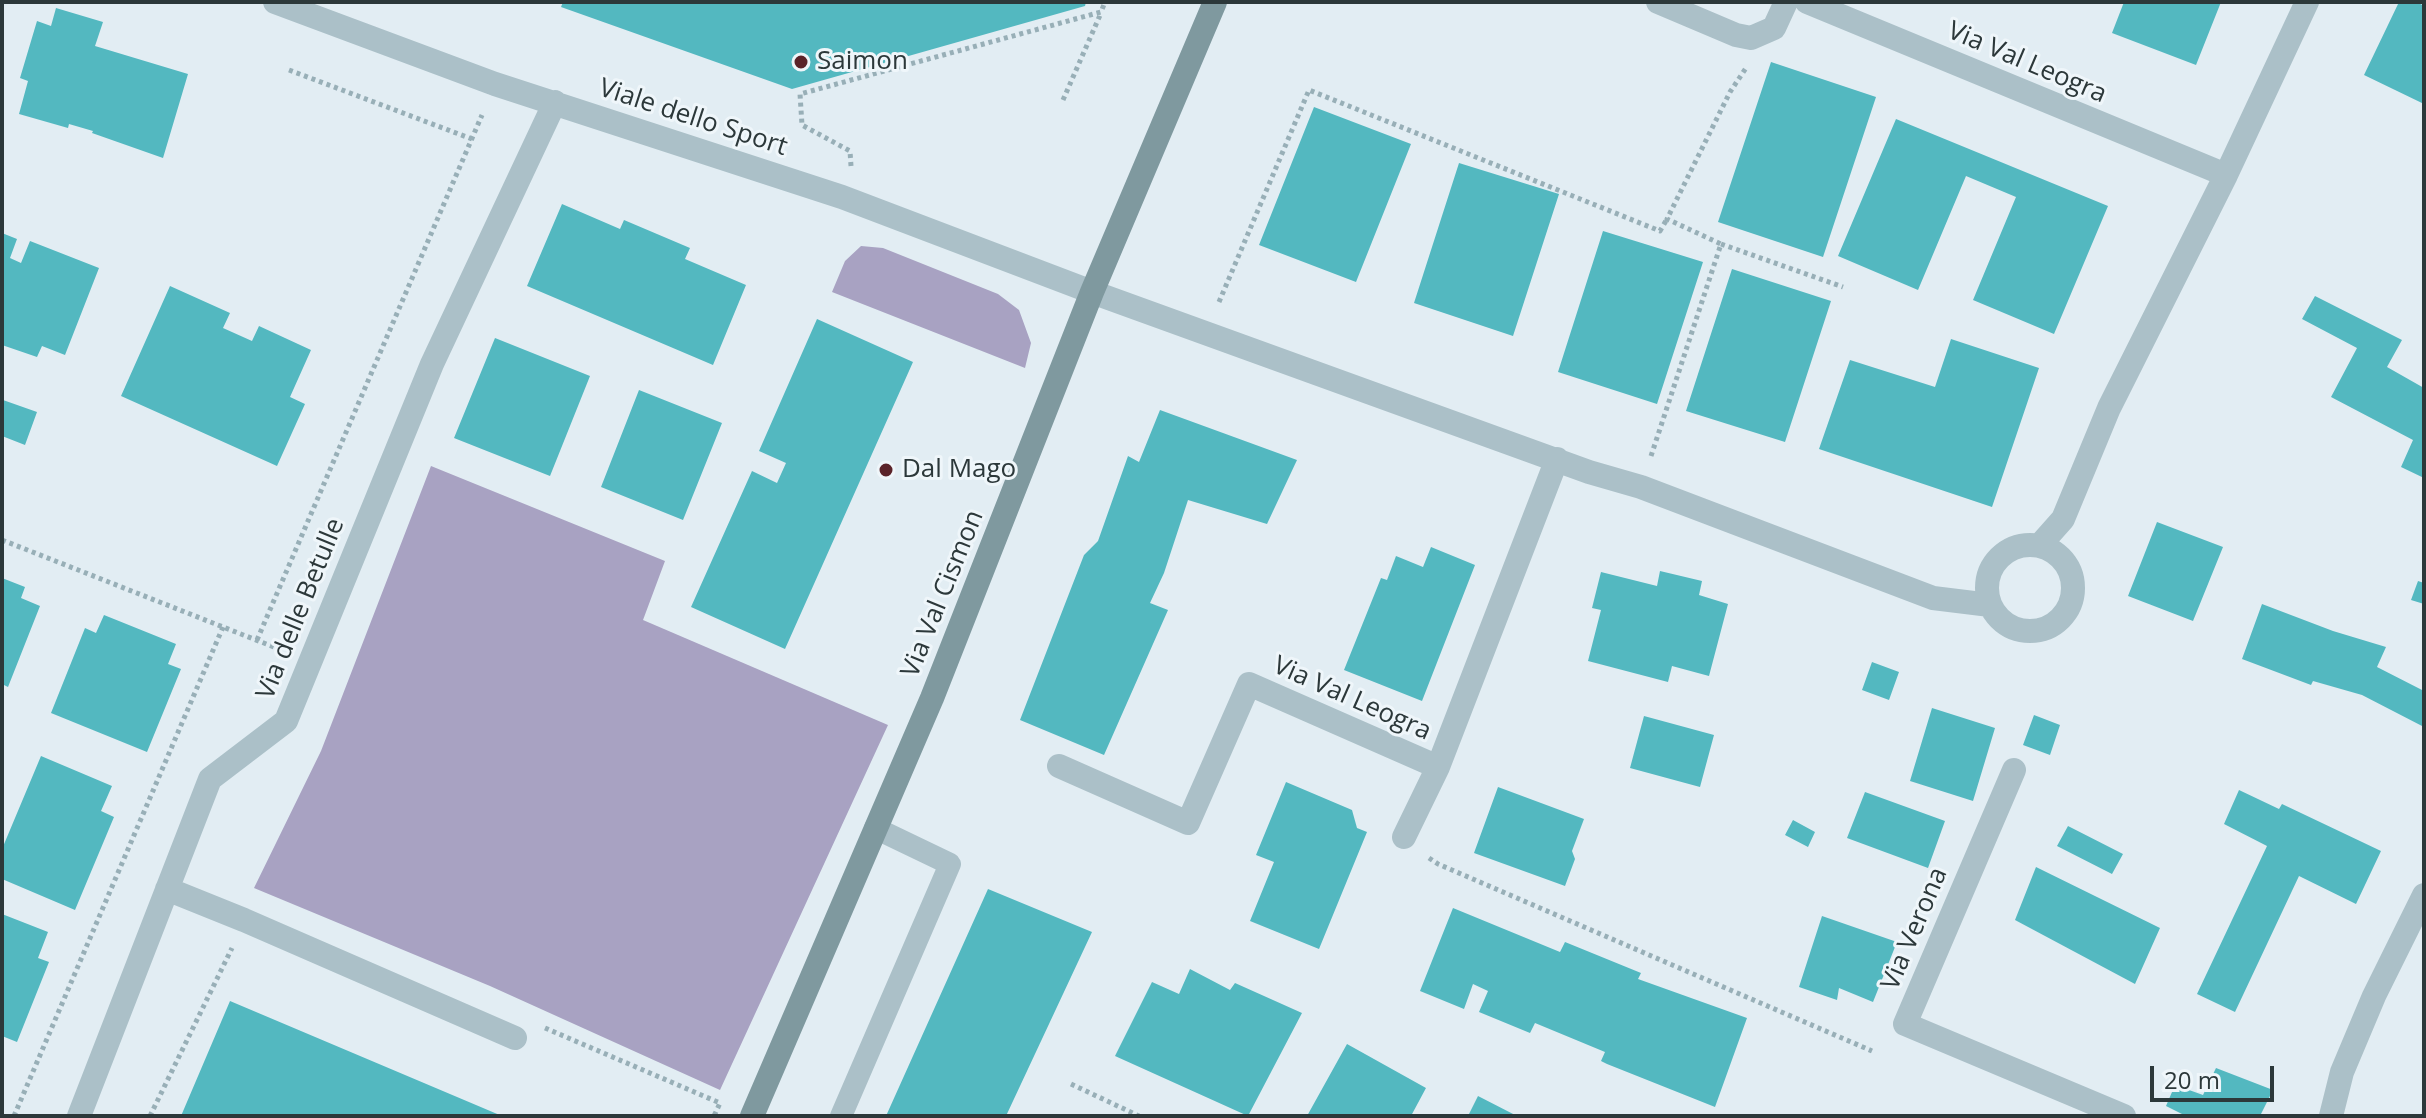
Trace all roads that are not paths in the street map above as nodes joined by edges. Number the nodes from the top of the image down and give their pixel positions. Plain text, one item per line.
1 (275, 2) edge
2 (1215, 2) edge
3 (1658, 2) edge
4 (1786, 2) edge
5 (1807, 2) edge
6 (2307, 2) edge
7 (555, 102) junction
8 (2226, 175) junction
9 (1092, 292) junction
10 (1557, 459) junction
11 (2039, 546) junction
12 (1990, 605) junction
13 (1059, 766) dead end
14 (1438, 767) junction
15 (2014, 770) dead end
16 (875, 828) junction
17 (1404, 837) road end
18 (167, 889) junction
19 (2424, 895) edge
20 (515, 1038) dead end
21 (79, 1116) edge
22 (752, 1116) edge
23 (841, 1116) edge
24 (2124, 1116) edge
25 (2331, 1116) edge

1 - 7 street, Viale dello Sport
2 - 9 main road, Via Val Cismon
3 - 4 street
5 - 8 street, Via Val Leogra
6 - 8 street
7 - 9 street, Viale dello Sport
7 - 18 street, Via delle Betulle
8 - 11 street
9 - 10 street
9 - 16 main road, Via Val Cismon
10 - 12 street
10 - 14 street, Via Val Leogra
11 - 12 street
11 - 12 street
13 - 14 street, Via Val Leogra
14 - 17 street, Via Val Leogra
15 - 24 street, Via Verona
16 - 22 main road, Via Val Cismon
16 - 23 lane
18 - 20 street
18 - 21 street, Via delle Betulle
19 - 25 street

